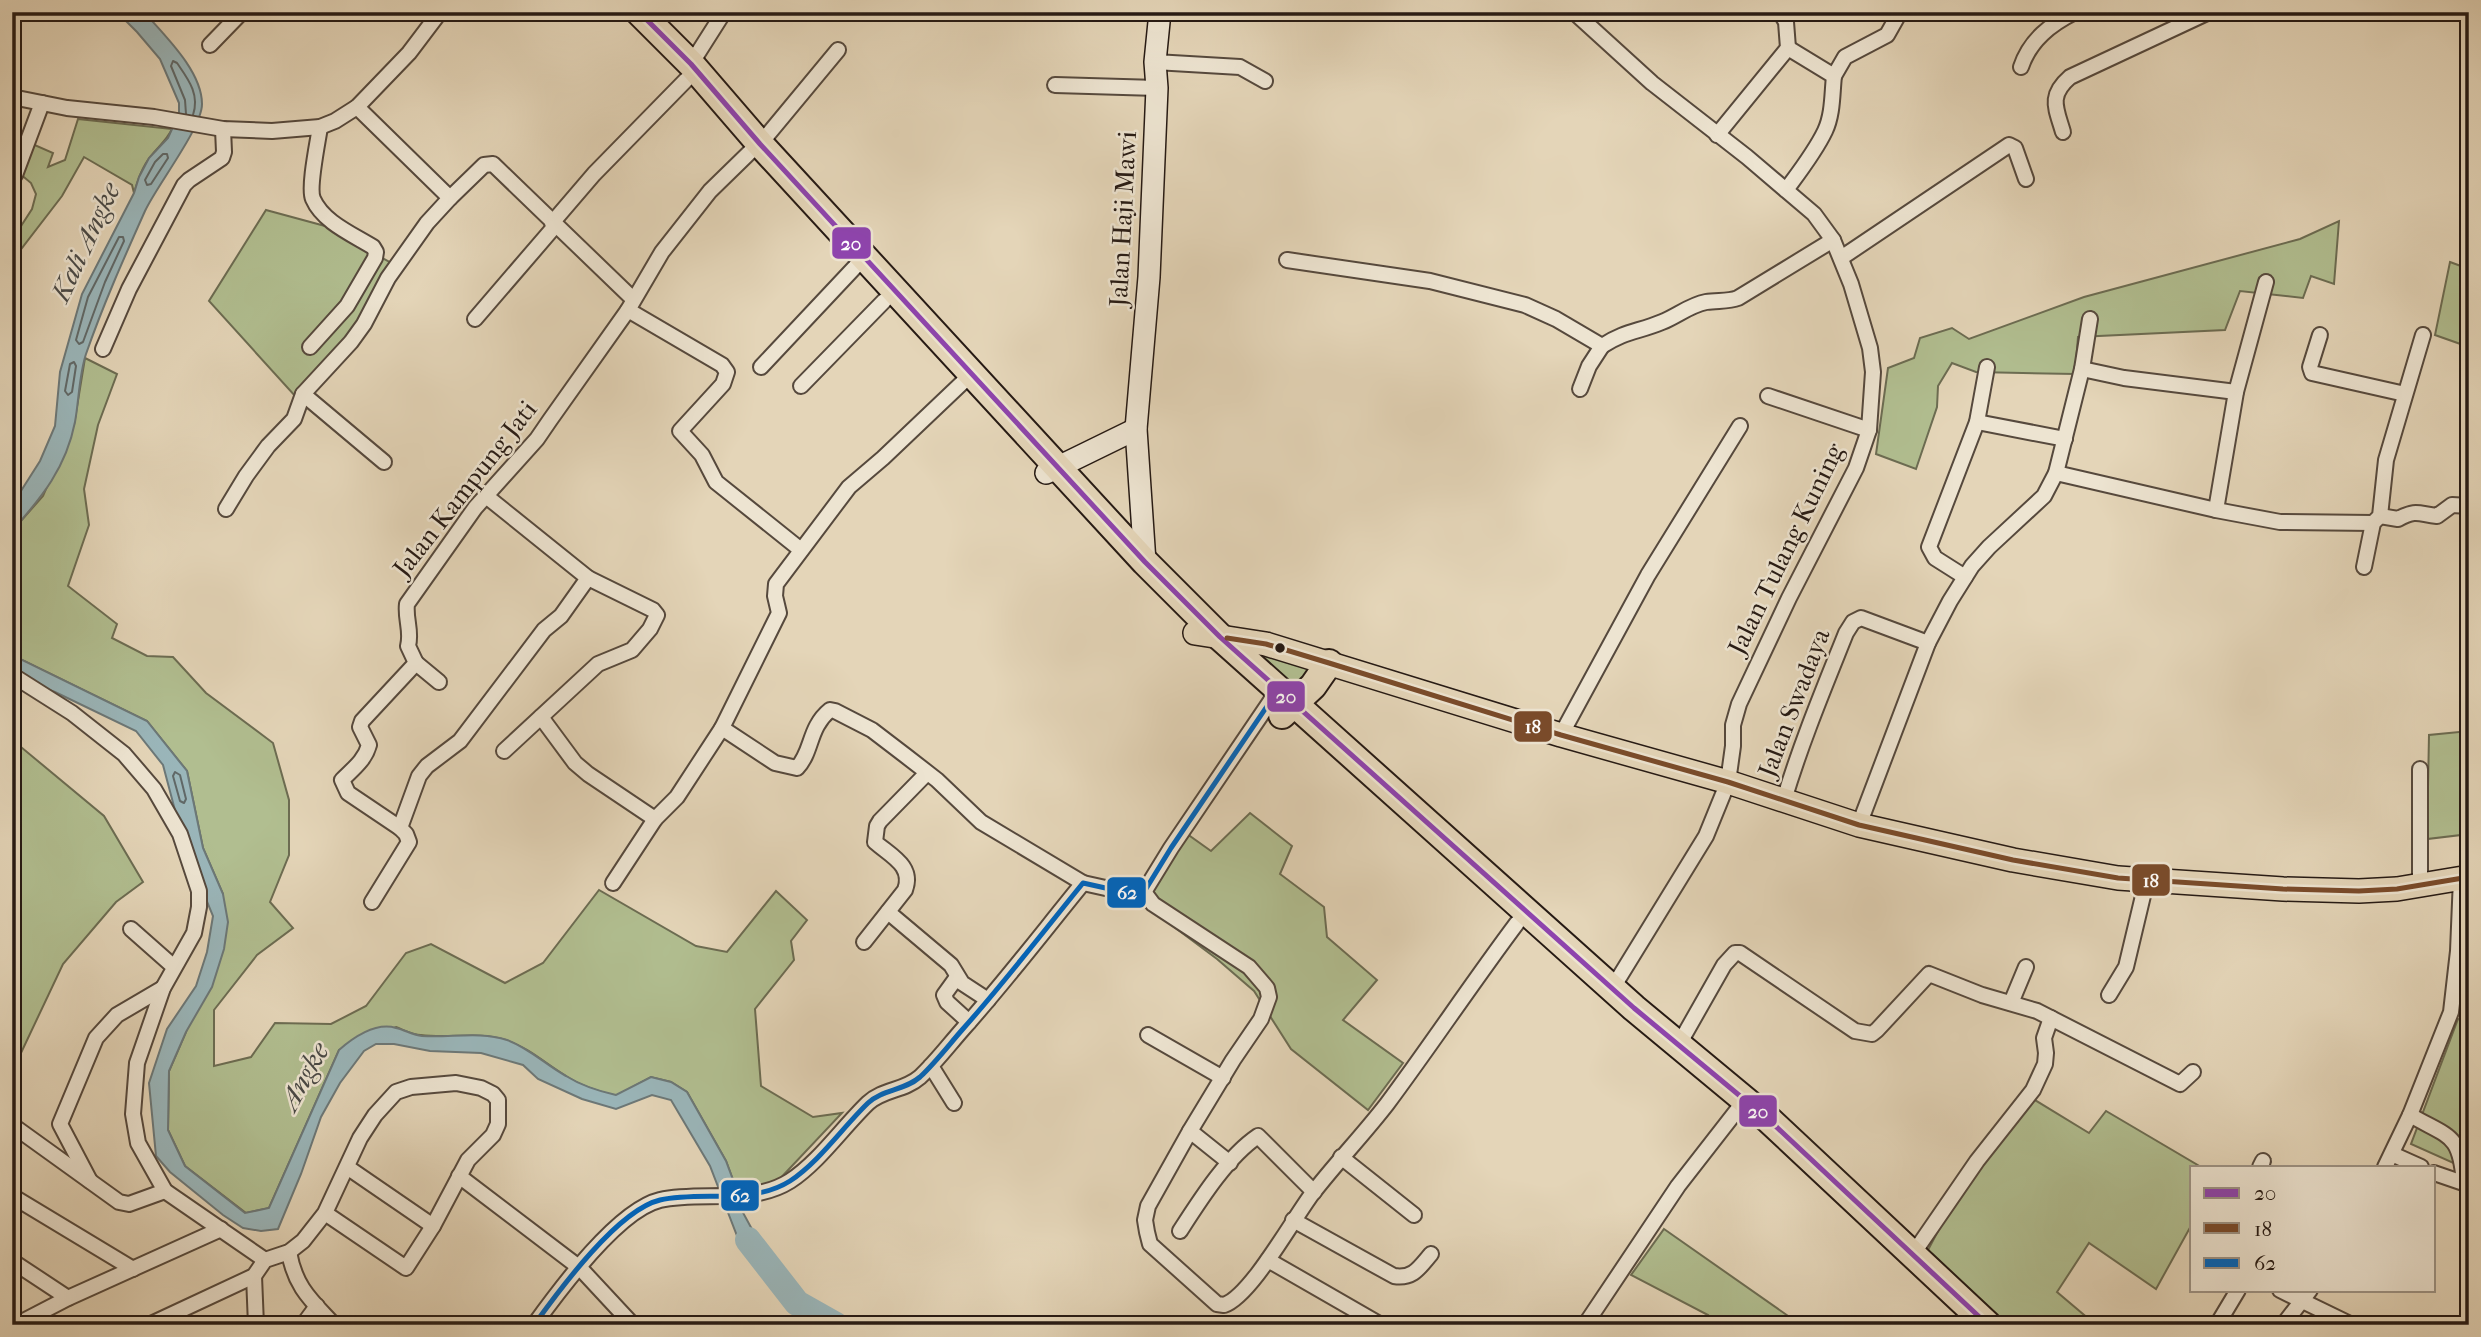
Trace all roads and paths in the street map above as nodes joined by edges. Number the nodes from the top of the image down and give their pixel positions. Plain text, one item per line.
1 (242, 12) edge
2 (440, 12) edge
3 (620, 12) edge
4 (639, 12) edge
5 (724, 12) edge
6 (1160, 12) edge
7 (1574, 12) edge
8 (1780, 12) edge
9 (1900, 12) edge
10 (2076, 12) edge
11 (2209, 12) edge
12 (210, 45) dead end
13 (1788, 48) junction
14 (838, 50) dead end
15 (1155, 62) junction
16 (2021, 67) dead end
17 (688, 72) junction
18 (1834, 76) junction
19 (1265, 81) dead end
20 (1055, 85) dead end
21 (1157, 88) junction
22 (12, 97) edge
23 (42, 103) junction
24 (357, 107) junction
25 (320, 127) junction
26 (223, 129) junction
27 (2063, 132) dead end
28 (1717, 135) junction
29 (755, 148) junction
30 (15, 175) dead end
31 (2026, 179) dead end
32 (1786, 190) junction
33 (450, 198) junction
34 (554, 225) junction
35 (1833, 240) junction
36 (1841, 258) junction
37 (1287, 260) dead end
38 (855, 267) junction
39 (2266, 282) dead end
40 (884, 302) junction
41 (630, 305) junction
42 (475, 319) dead end
43 (2090, 319) dead end
44 (2320, 335) dead end
45 (2423, 335) dead end
46 (1602, 346) junction
47 (310, 347) dead end
48 (103, 349) dead end
49 (761, 367) dead end
50 (1986, 368) dead end
51 (2082, 369) junction
52 (963, 382) junction
53 (801, 386) dead end
54 (1580, 389) dead end
55 (2236, 393) junction
56 (303, 394) junction
57 (2405, 394) junction
58 (1768, 396) dead end
59 (1977, 422) junction
60 (1740, 426) dead end
61 (1136, 429) junction
62 (1868, 430) junction
63 (2065, 439) junction
64 (384, 462) dead end
65 (1052, 469) junction
66 (2056, 472) junction
67 (486, 496) junction
68 (2469, 506) edge
69 (226, 509) dead end
70 (2216, 510) junction
71 (2376, 519) junction
72 (801, 550) junction
73 (1145, 562) junction
74 (2364, 567) dead end
75 (1965, 577) junction
76 (588, 578) junction
77 (1208, 635) junction
78 (1928, 643) junction
79 (416, 663) junction
80 (1329, 663) junction
81 (12, 675) edge
82 (439, 682) dead end
83 (1281, 703) junction
84 (541, 717) junction
85 (722, 729) junction
86 (1561, 735) junction
87 (504, 751) dead end
88 (2420, 769) dead end
89 (927, 773) junction
90 (1728, 782) junction
91 (1784, 800) junction
92 (655, 819) junction
93 (1859, 825) junction
94 (400, 828) junction
95 (2465, 877) edge
96 (2147, 879) junction
97 (613, 883) dead end
98 (1083, 883) junction
99 (2420, 885) junction
100 (1489, 890) junction
101 (1144, 891) junction
102 (372, 902) dead end
103 (888, 912) junction
104 (1517, 923) junction
105 (131, 929) dead end
106 (864, 942) dead end
107 (2463, 951) edge
108 (174, 967) junction
109 (2026, 967) dead end
110 (957, 977) junction
111 (163, 988) junction
112 (1612, 989) junction
113 (2109, 995) dead end
114 (988, 1000) junction
115 (2011, 1003) junction
116 (2051, 1017) junction
117 (970, 1022) junction
118 (1148, 1035) dead end
119 (1678, 1046) junction
120 (931, 1066) junction
121 (2193, 1072) dead end
122 (1223, 1079) junction
123 (954, 1103) dead end
124 (1740, 1107) junction
125 (2410, 1115) junction
126 (60, 1124) junction
127 (12, 1125) edge
128 (1190, 1131) junction
129 (47, 1149) junction
130 (2392, 1154) junction
131 (1341, 1157) junction
132 (1230, 1163) junction
133 (2386, 1166) edge
134 (2419, 1166) edge
135 (347, 1167) junction
136 (2436, 1174) edge
137 (459, 1176) junction
138 (90, 1181) junction
139 (2467, 1184) edge
140 (164, 1191) junction
141 (1314, 1192) junction
142 (12, 1196) edge
143 (325, 1213) junction
144 (1414, 1215) dead end
145 (1293, 1220) junction
146 (433, 1226) junction
147 (221, 1229) junction
148 (1180, 1231) dead end
149 (289, 1252) junction
150 (1431, 1254) dead end
151 (1913, 1254) junction
152 (265, 1260) junction
153 (1268, 1260) junction
154 (12, 1261) edge
155 (580, 1268) junction
156 (133, 1269) junction
157 (254, 1276) junction
158 (2237, 1292) edge
159 (2289, 1292) edge
160 (2306, 1296) edge
161 (68, 1298) junction
162 (317, 1306) junction
163 (16, 1325) edge
164 (149, 1325) edge
165 (256, 1325) edge
166 (303, 1325) edge
167 (334, 1325) edge
168 (534, 1325) edge
169 (633, 1325) edge
170 (1381, 1325) edge
171 (1585, 1325) edge
172 (1969, 1325) edge
173 (1988, 1325) edge
174 (2217, 1325) edge
175 (2283, 1325) edge
176 (2352, 1325) edge

1 - 12 street
2 - 24 street
3 - 17 highway
4 - 17 highway
5 - 17 street
6 - 15 street, Jalan Haji Mawi
7 - 28 street, Jalan Tulang Kuning
8 - 13 street
9 - 18 street
10 - 16 street
11 - 27 street
13 - 18 street
13 - 28 street
14 - 29 street, Jalan Kampung Jati
15 - 19 street
15 - 21 street, Jalan Haji Mawi
17 - 29 highway
17 - 34 street
18 - 32 street
20 - 21 street
21 - 61 street, Jalan Haji Mawi
22 - 23 street
23 - 26 street
23 - 30 street
24 - 25 street
24 - 33 street
25 - 26 street
25 - 47 street
26 - 48 street
28 - 32 street, Jalan Tulang Kuning
29 - 38 highway
29 - 41 street, Jalan Kampung Jati
29 - 65 highway
31 - 36 street
32 - 35 street, Jalan Tulang Kuning
33 - 34 street
33 - 56 street
34 - 41 street
34 - 42 street
35 - 36 street, Jalan Tulang Kuning
35 - 46 street
36 - 62 street, Jalan Tulang Kuning
37 - 46 street
38 - 40 highway
38 - 49 street
39 - 55 street
40 - 52 highway
40 - 53 street
41 - 67 street, Jalan Kampung Jati
41 - 72 street
43 - 51 street
44 - 57 street
45 - 57 street
46 - 54 street
50 - 59 street
51 - 55 street
51 - 63 street
52 - 65 highway
52 - 72 street
55 - 70 street
56 - 64 street
56 - 69 street
57 - 71 street
58 - 62 street
59 - 63 street
59 - 75 street
60 - 86 street
61 - 65 street
61 - 73 street, Jalan Haji Mawi
62 - 90 street, Jalan Tulang Kuning
63 - 66 street
65 - 73 highway
65 - 77 highway
66 - 70 street
66 - 75 street
67 - 76 street
67 - 79 street, Jalan Kampung Jati
68 - 71 street
70 - 71 street
71 - 74 street
72 - 85 street
73 - 77 highway
75 - 78 street
76 - 84 street
76 - 94 street
77 - 80 main road
77 - 83 highway
78 - 91 street, Jalan Swadaya
78 - 93 street
79 - 82 street
79 - 94 street
80 - 83 highway
80 - 86 main road
81 - 108 street
83 - 100 highway
83 - 101 street
84 - 87 street
84 - 92 street
85 - 89 street
85 - 92 street
86 - 90 main road
88 - 99 street
89 - 98 street
89 - 103 street
90 - 91 main road
90 - 112 street, Jalan Tulang Kuning
91 - 93 main road
92 - 97 street
93 - 96 main road
94 - 102 street
95 - 99 main road
95 - 107 street
96 - 99 main road
96 - 113 street
98 - 101 street
98 - 114 street
100 - 104 highway
100 - 112 highway
101 - 122 street
103 - 106 street
103 - 110 street
104 - 124 highway
104 - 131 street
105 - 108 street
107 - 125 street
108 - 111 street
109 - 115 street
110 - 114 street
110 - 117 street
111 - 126 street
111 - 140 street
112 - 119 highway
114 - 117 street
115 - 116 street
115 - 119 street
116 - 121 street
116 - 151 street
117 - 120 street
118 - 122 street
119 - 124 highway
120 - 123 street
120 - 155 street
122 - 128 street
124 - 151 highway
124 - 171 street
124 - 172 highway
125 - 130 street
125 - 139 street
126 - 129 street
126 - 138 street
127 - 129 street
128 - 132 street
128 - 153 street
129 - 138 street
130 - 133 street
130 - 134 street
131 - 141 street
131 - 144 street
132 - 141 street
132 - 148 street
135 - 137 street
135 - 143 street
135 - 146 street
136 - 139 street
137 - 146 street
137 - 155 street
138 - 140 street
140 - 147 street
141 - 145 street
142 - 156 street
143 - 146 street
143 - 149 street
145 - 150 street
145 - 153 street
147 - 152 street
147 - 156 street
149 - 152 street
149 - 162 street
151 - 173 highway
152 - 157 street
153 - 170 street
154 - 161 street
155 - 168 street
155 - 169 street
156 - 161 street
157 - 164 street
157 - 165 street
158 - 174 street
159 - 160 street
160 - 175 street
160 - 176 street
161 - 163 street
162 - 166 street
162 - 167 street

